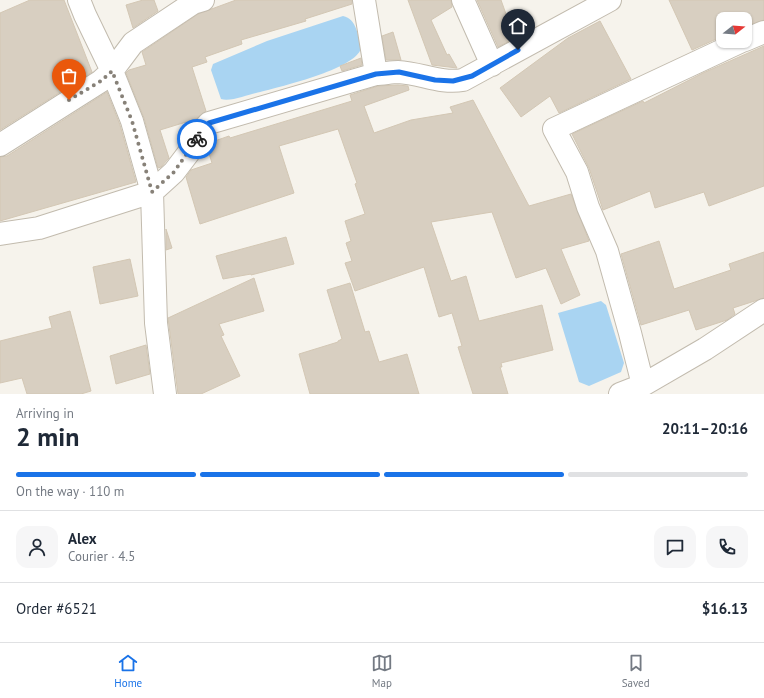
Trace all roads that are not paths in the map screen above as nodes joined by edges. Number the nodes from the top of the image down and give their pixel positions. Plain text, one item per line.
1 (79, 0) edge
2 (203, 0) edge
3 (364, 0) edge
4 (463, 0) edge
5 (610, 0) edge
6 (764, 32) edge
7 (752, 37) edge
8 (727, 48) edge
9 (492, 65) junction
10 (112, 71) junction
11 (376, 74) junction
12 (0, 145) edge
13 (152, 192) junction
14 (0, 234) edge
15 (764, 310) edge
16 (643, 385) junction
17 (165, 394) edge
18 (620, 394) edge

1 - 10 street
2 - 10 street
3 - 11 street
4 - 9 street
5 - 9 street
6 - 7 street
8 - 16 street
9 - 11 street
10 - 12 street
10 - 13 street
11 - 13 street
13 - 14 street
13 - 17 street
15 - 16 street
16 - 18 street

